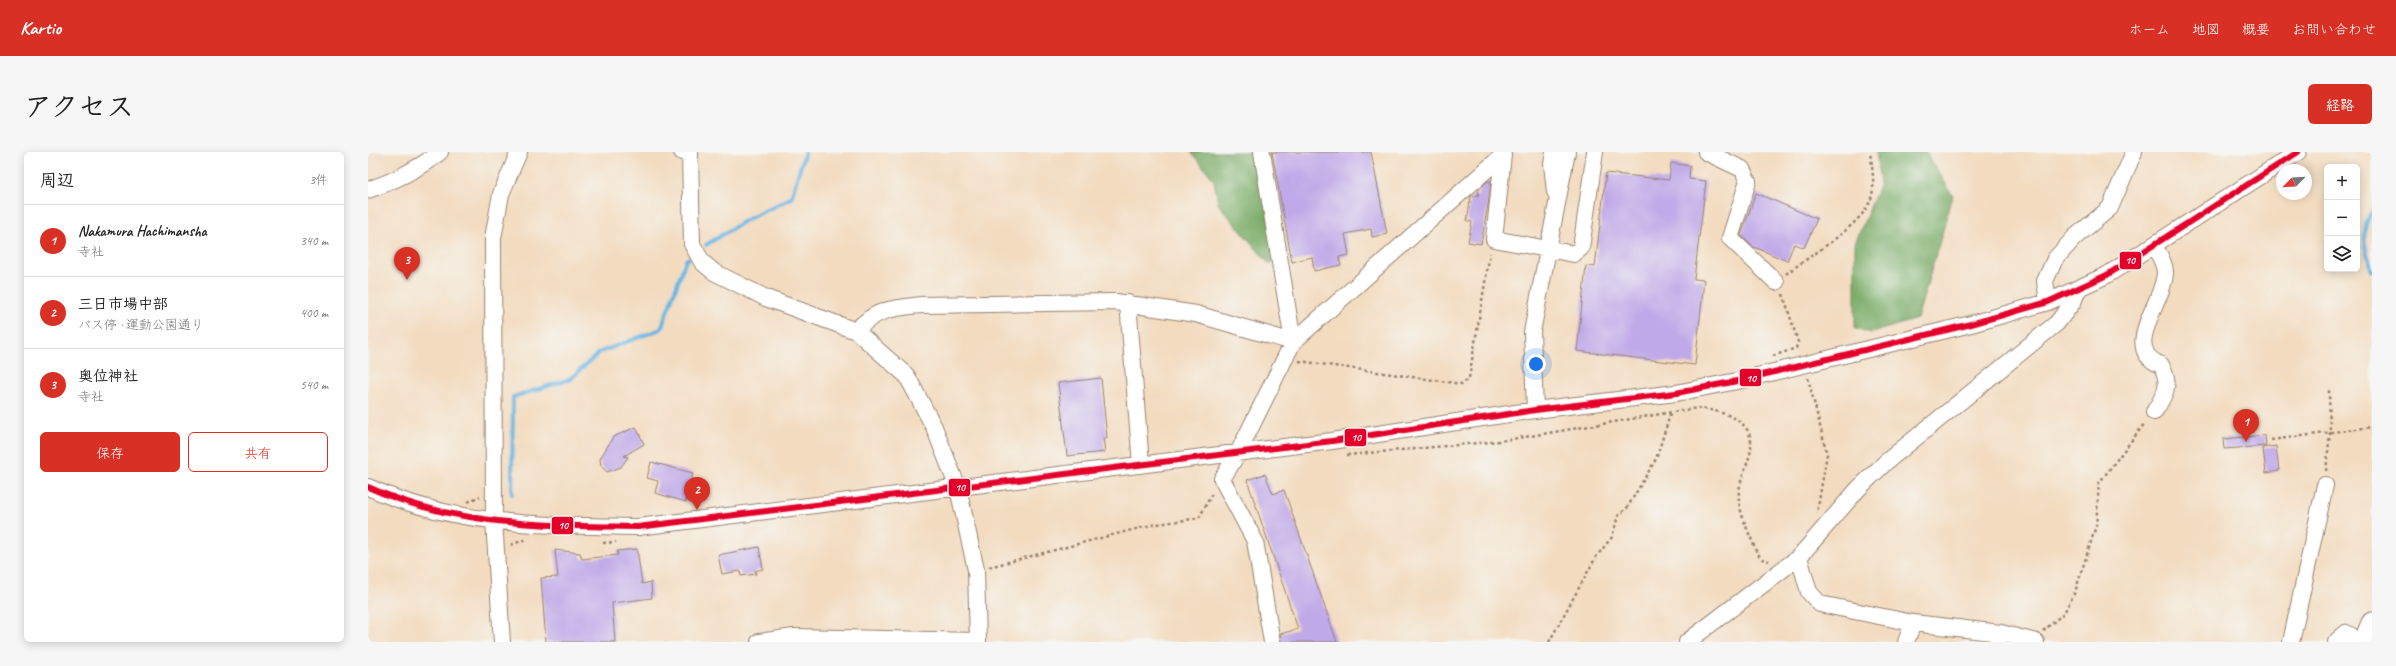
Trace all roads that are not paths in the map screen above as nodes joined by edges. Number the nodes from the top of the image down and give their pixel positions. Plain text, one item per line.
1 (440, 152) edge
2 (519, 152) edge
3 (682, 152) edge
4 (1262, 152) edge
5 (1554, 152) edge
6 (1567, 152) edge
7 (1595, 152) edge
8 (1706, 152) edge
9 (2134, 152) edge
10 (2298, 152) edge
11 (368, 190) edge
12 (1557, 208) junction
13 (2154, 244) junction
14 (1550, 248) junction
15 (1776, 282) road end
16 (2078, 290) junction
17 (2048, 302) junction
18 (1128, 303) junction
19 (856, 331) junction
20 (1293, 342) junction
21 (1535, 410) junction
22 (2154, 412) road end
23 (1238, 453) junction
24 (1141, 465) junction
25 (2325, 485) road end
26 (368, 487) edge
27 (958, 488) junction
28 (494, 522) junction
29 (1799, 557) junction
30 (1912, 623) junction
31 (2372, 623) edge
32 (1999, 637) edge
33 (2030, 640) edge
34 (502, 642) edge
35 (759, 642) edge
36 (977, 642) edge
37 (1272, 642) edge
38 (1687, 642) edge
39 (1906, 642) edge
40 (2290, 642) edge
41 (2336, 642) edge
42 (2349, 642) edge
43 (2364, 642) edge

1 - 11 street
2 - 28 street
3 - 19 street
4 - 20 street
5 - 12 street
6 - 12 street
7 - 14 street
8 - 15 street
9 - 17 street
10 - 13 street
12 - 14 street
13 - 16 street
13 - 22 street
14 - 20 street
14 - 21 street
16 - 17 street
16 - 29 street
17 - 21 street
18 - 19 street
18 - 20 street
18 - 24 street
19 - 27 street
20 - 23 street
21 - 23 street
23 - 24 street
23 - 37 street
24 - 27 street
25 - 40 street
26 - 28 street
27 - 28 street
27 - 36 street
28 - 34 street
29 - 30 street
29 - 38 street
30 - 32 street
30 - 39 street
31 - 43 main road
32 - 33 street
35 - 36 street
41 - 42 street

